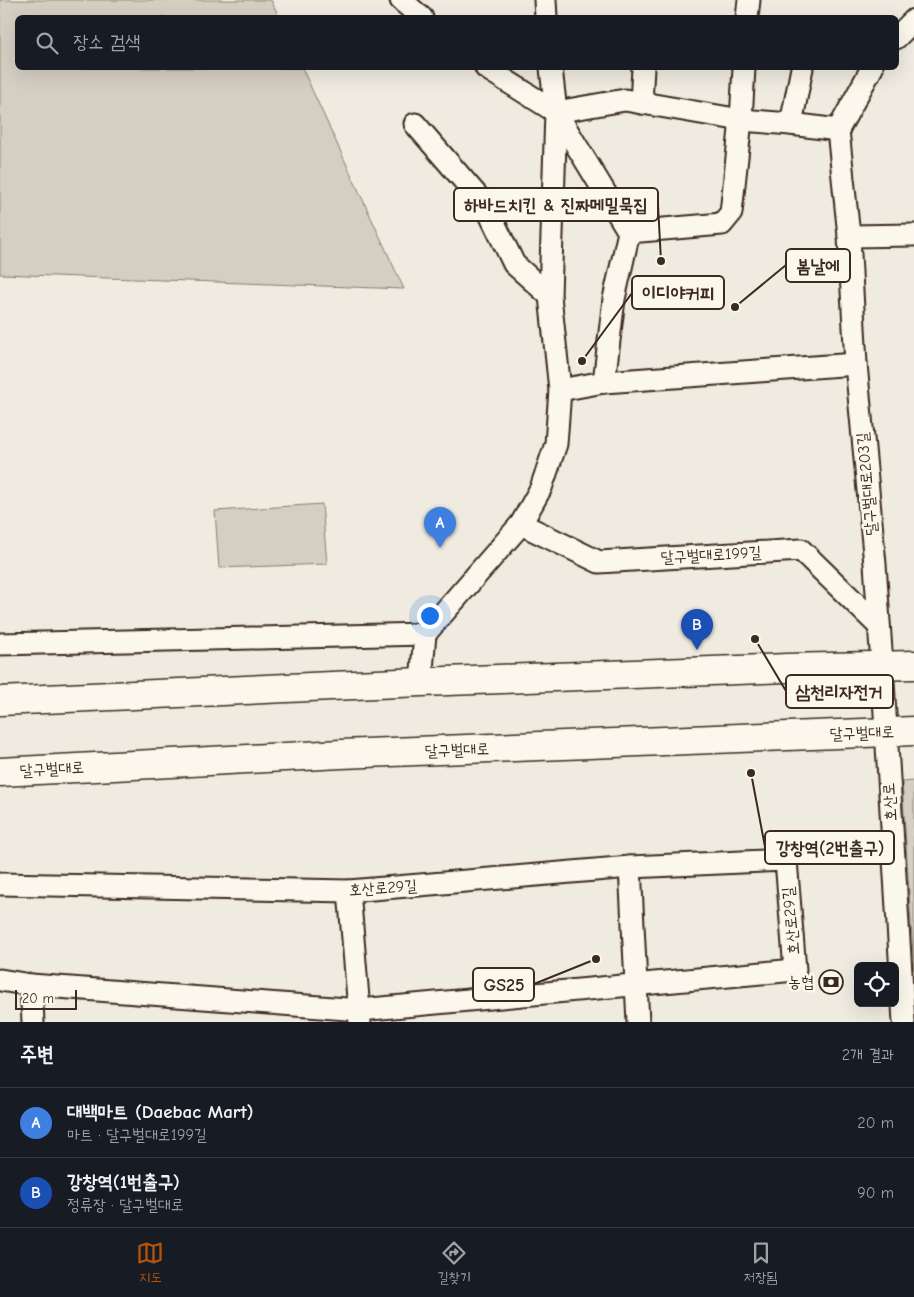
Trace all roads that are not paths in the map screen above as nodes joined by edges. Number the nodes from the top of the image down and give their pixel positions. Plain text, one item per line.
1 (401, 0) edge
2 (545, 0) edge
3 (748, 0) edge
4 (418, 15) edge
5 (546, 15) edge
6 (748, 15) edge
7 (914, 20) edge
8 (899, 35) edge
9 (489, 70) edge
10 (551, 70) edge
11 (644, 70) edge
12 (744, 70) edge
13 (802, 70) edge
14 (871, 70) edge
15 (641, 103) junction
16 (556, 112) junction
17 (741, 120) junction
18 (415, 124) dead end
19 (791, 124) junction
20 (838, 130) junction
21 (629, 232) junction
22 (849, 236) junction
23 (912, 239) edge
24 (550, 296) junction
25 (856, 364) junction
26 (604, 382) junction
27 (560, 390) junction
28 (521, 524) junction
29 (879, 626) junction
30 (425, 634) junction
31 (0, 644) edge
32 (882, 665) junction
33 (914, 665) edge
34 (421, 682) junction
35 (0, 701) edge
36 (914, 731) edge
37 (886, 732) junction
38 (0, 772) edge
39 (630, 867) junction
40 (0, 884) edge
41 (349, 891) junction
42 (0, 980) edge
43 (636, 984) junction
44 (31, 985) junction
45 (360, 1016) edge
46 (33, 1022) edge
47 (638, 1022) edge
48 (904, 1022) edge

1 - 4 street
2 - 5 street
3 - 6 street
7 - 8 street
9 - 16 street
10 - 16 street
11 - 15 street
12 - 17 street
13 - 19 street
14 - 20 street
15 - 16 street
15 - 17 street
16 - 21 street
16 - 24 street
17 - 19 street
17 - 21 street
18 - 24 street
19 - 20 street
20 - 22 street, 달구벌대로203길
21 - 26 street
22 - 23 street
22 - 25 street, 달구벌대로203길
24 - 27 street
25 - 26 street
25 - 29 street, 달구벌대로203길
26 - 27 street
27 - 28 street
28 - 29 street, 달구벌대로199길
28 - 30 street
29 - 32 street, 달구벌대로203길
30 - 31 street
30 - 34 street
32 - 33 main road
32 - 34 main road
32 - 37 street, 달구벌대로203길
34 - 35 main road
36 - 37 main road, 달구벌대로
37 - 38 main road, 달구벌대로
37 - 48 street, 호산로
39 - 41 street, 호산로29길
39 - 43 street
39 - 43 street, 호산로29길
40 - 41 street, 호산로29길
41 - 45 street
42 - 44 street, 호산로29길
43 - 45 street, 호산로29길
43 - 47 street
44 - 45 street, 호산로29길
44 - 46 street

